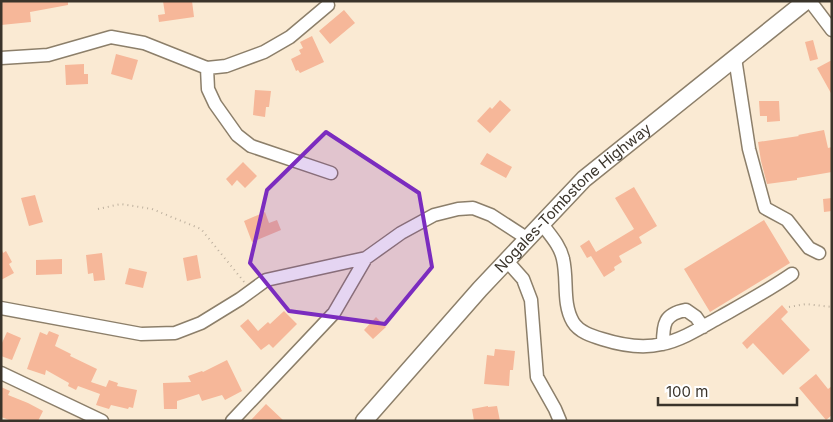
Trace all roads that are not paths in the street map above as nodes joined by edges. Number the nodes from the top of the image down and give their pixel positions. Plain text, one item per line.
1 (806, 1) edge
2 (810, 1) edge
3 (328, 5) dead end
4 (832, 30) edge
5 (1, 58) edge
6 (736, 58) junction
7 (207, 68) junction
8 (331, 173) dead end
9 (542, 224) junction
10 (528, 239) junction
11 (819, 252) dead end
12 (366, 258) junction
13 (507, 261) junction
14 (792, 274) dead end
15 (2, 311) edge
16 (703, 327) junction
17 (663, 344) junction
18 (1, 373) edge
19 (102, 421) edge
20 (232, 421) edge
21 (364, 421) edge
22 (560, 421) edge

1 - 6 main road, Nogales-Tombstone Highway
2 - 4 street
3 - 7 street
5 - 7 street
6 - 9 main road, Nogales-Tombstone Highway
6 - 11 street
7 - 8 street
9 - 10 main road, Nogales-Tombstone Highway
9 - 17 street
10 - 12 street
10 - 13 main road, Nogales-Tombstone Highway
12 - 15 street
12 - 20 street
13 - 21 main road, Nogales-Tombstone Highway
13 - 22 street
14 - 16 street
16 - 17 street
16 - 17 street
18 - 19 street

